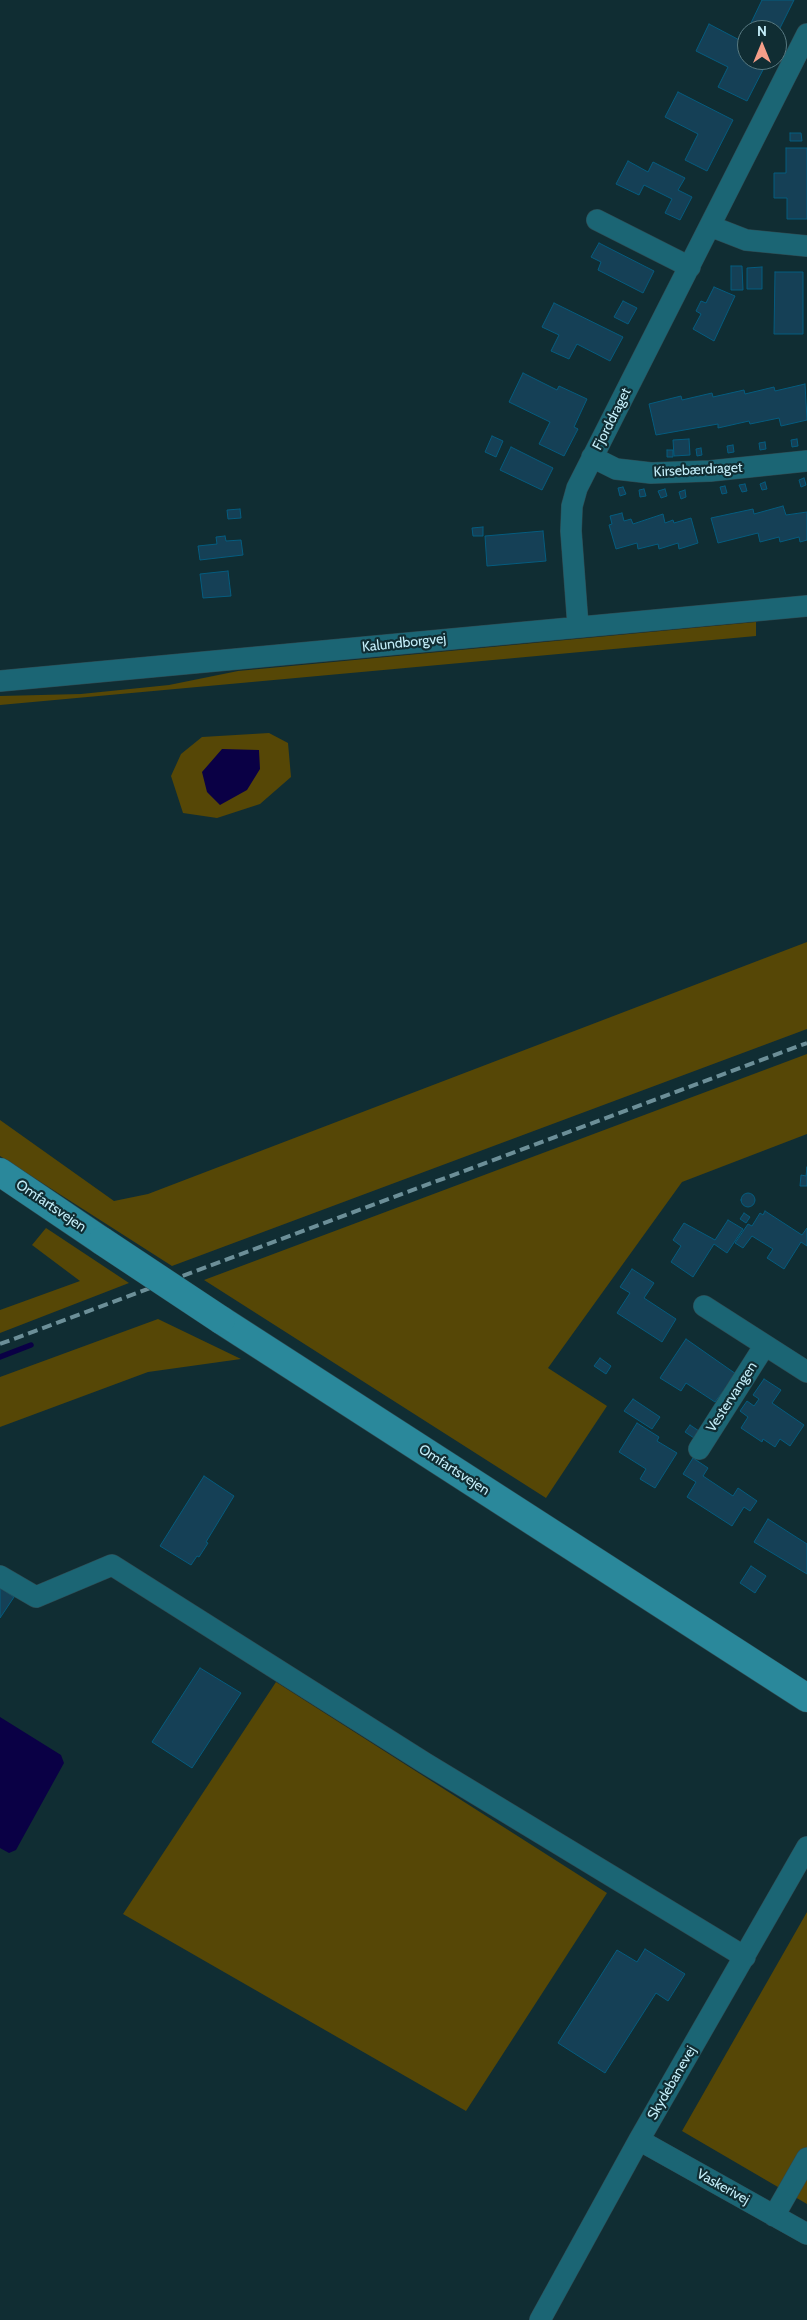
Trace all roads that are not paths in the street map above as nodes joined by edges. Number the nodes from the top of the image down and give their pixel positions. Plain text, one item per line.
1 (807, 34) edge
2 (597, 220) dead end
3 (710, 226) junction
4 (807, 246) edge
5 (690, 267) junction
6 (592, 457) junction
7 (807, 461) edge
8 (807, 606) edge
9 (578, 626) junction
10 (0, 681) edge
11 (0, 1172) edge
12 (0, 1179) edge
13 (102, 1241) junction
14 (704, 1306) dead end
15 (765, 1345) junction
16 (807, 1372) edge
17 (699, 1448) dead end
18 (0, 1576) edge
19 (807, 1698) edge
20 (807, 1847) edge
21 (745, 1957) junction
22 (639, 2140) junction
23 (807, 2158) edge
24 (774, 2216) junction
25 (807, 2234) edge
26 (540, 2320) edge

1 - 3 street, Fjorddraget
2 - 5 street
3 - 4 street
3 - 5 street, Fjorddraget
5 - 6 street, Fjorddraget
6 - 7 street, Kirsebærdraget
6 - 9 street, Fjorddraget
8 - 9 street, Kalundborgvej
9 - 10 street, Kalundborgvej
11 - 13 main road, Omfartsvejen
12 - 13 main road, Omfartsvejen
13 - 19 main road, Omfartsvejen, bridge
14 - 15 street
15 - 16 street
15 - 17 street, Vestervangen
18 - 21 street
20 - 21 street, Skydebanevej
21 - 22 street, Skydebanevej
22 - 24 street, Vaskerivej
22 - 26 street, Skydebanevej
23 - 24 street
24 - 25 street, Vaskerivej

